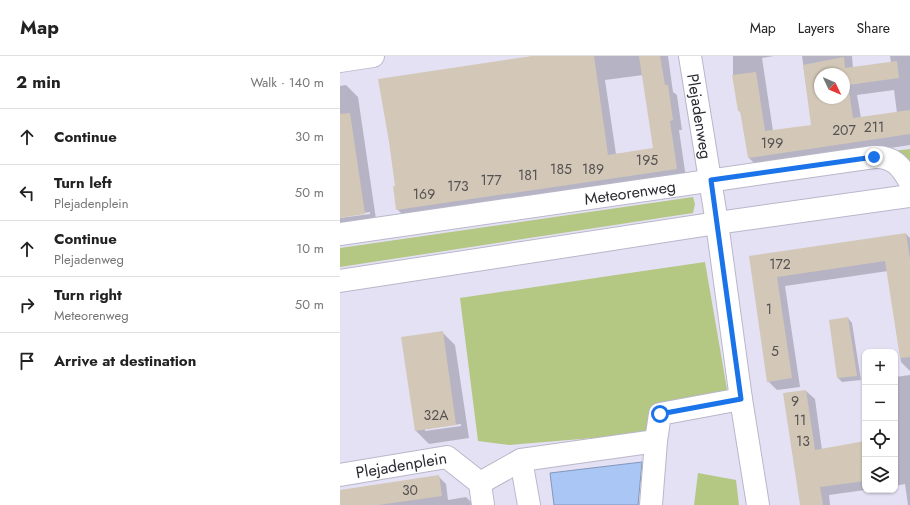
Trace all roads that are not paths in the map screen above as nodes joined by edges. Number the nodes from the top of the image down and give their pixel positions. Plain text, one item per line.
1 (373, 56) edge
2 (690, 56) edge
3 (340, 61) edge
4 (711, 180) junction
5 (910, 182) edge
6 (910, 196) edge
7 (717, 223) junction
8 (340, 234) edge
9 (340, 281) edge
10 (741, 399) junction
11 (656, 441) junction
12 (521, 460) junction
13 (340, 475) edge
14 (480, 483) junction
15 (483, 505) edge
16 (529, 505) edge
17 (651, 505) edge
18 (758, 505) edge

1 - 3 street
2 - 4 street, Plejadenweg
4 - 5 street, Meteorenweg
4 - 7 street, Plejadenweg
4 - 8 street, Meteorenweg
6 - 7 street
7 - 9 street
7 - 10 street
10 - 11 street
10 - 18 street
11 - 12 street
11 - 17 street
12 - 14 street
12 - 16 street
13 - 14 street, Plejadenplein
14 - 15 street

